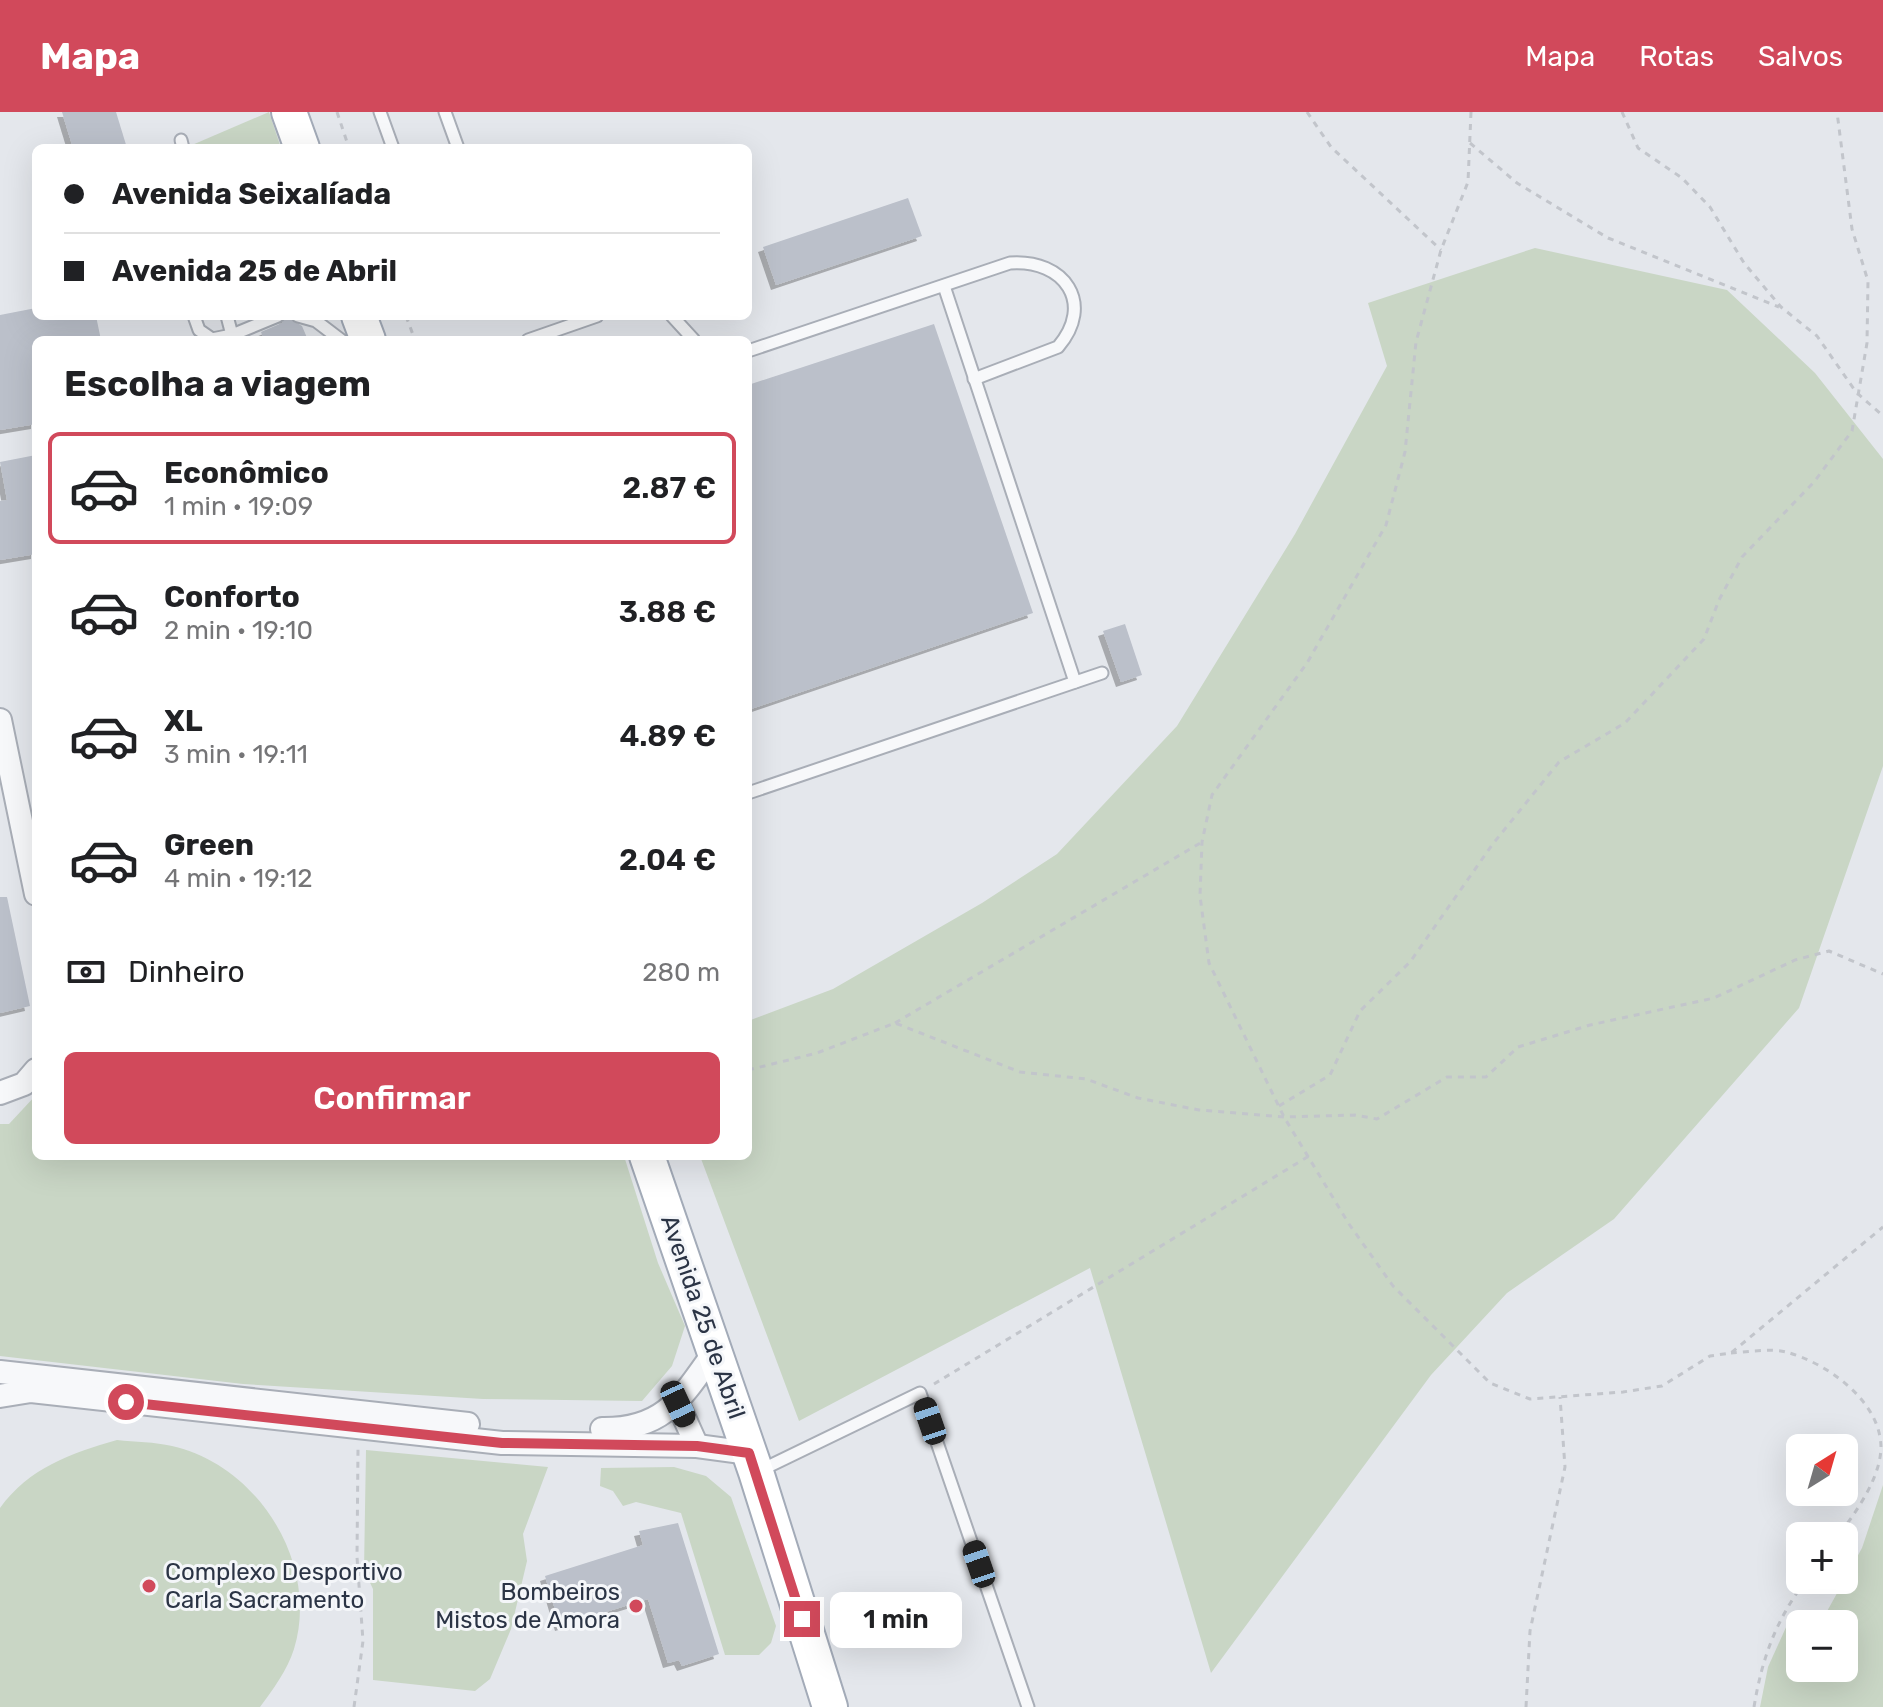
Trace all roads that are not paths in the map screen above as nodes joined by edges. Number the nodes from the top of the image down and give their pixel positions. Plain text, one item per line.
1 (289, 112) edge
2 (380, 112) edge
3 (445, 112) edge
4 (301, 144) edge
5 (392, 144) edge
6 (457, 144) edge
7 (944, 286) junction
8 (195, 320) edge
9 (268, 320) edge
10 (312, 320) edge
11 (586, 320) edge
12 (676, 320) edge
13 (208, 336) edge
14 (230, 336) edge
15 (336, 336) edge
16 (540, 336) edge
17 (690, 336) edge
18 (752, 350) edge
19 (974, 379) junction
20 (1102, 673) dead end
21 (1075, 682) junction
22 (0, 720) edge
23 (752, 792) edge
24 (32, 875) edge
25 (32, 1075) edge
26 (0, 1093) edge
27 (648, 1160) edge
28 (715, 1351) junction
29 (0, 1372) edge
30 (0, 1396) edge
31 (678, 1404) junction
32 (697, 1446) junction
33 (753, 1463) junction
34 (830, 1707) edge
35 (1028, 1707) edge

1 - 4 main road
2 - 5 lane
3 - 6 lane
7 - 18 lane
7 - 19 lane
7 - 19 lane
8 - 13 lane
9 - 14 lane
10 - 15 lane
11 - 16 lane
12 - 17 lane
19 - 21 lane
20 - 21 lane
21 - 23 lane
22 - 24 street
25 - 26 street
27 - 28 main road, Avenida 25 de Abril
28 - 31 street
28 - 33 main road, Avenida 25 de Abril
29 - 31 street
30 - 32 street
31 - 32 street
32 - 33 street
33 - 34 main road, Avenida 25 de Abril
33 - 35 lane

